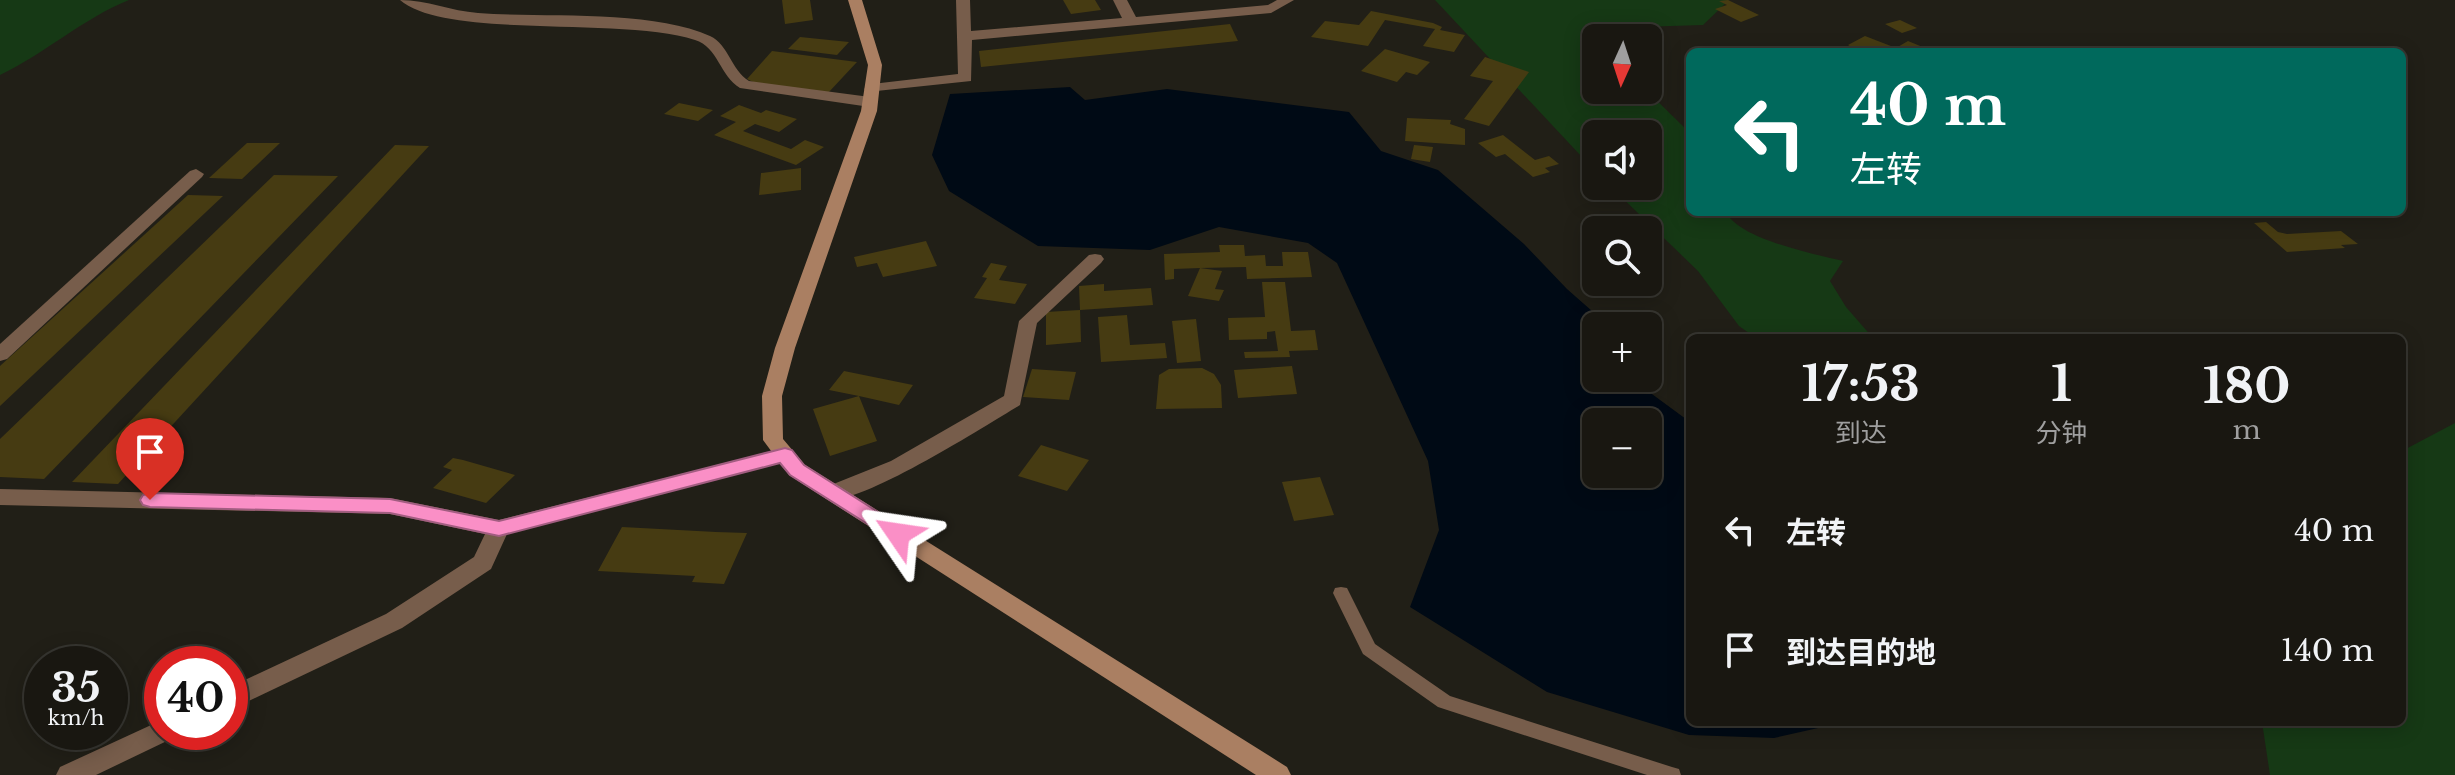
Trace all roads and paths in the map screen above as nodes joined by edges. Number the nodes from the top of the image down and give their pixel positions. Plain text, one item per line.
1 (407, 0) edge
2 (855, 0) edge
3 (963, 0) edge
4 (1120, 0) edge
5 (1227, 0) edge
6 (1287, 0) edge
7 (1251, 11) junction
8 (1131, 21) junction
9 (964, 36) junction
10 (871, 96) junction
11 (196, 174) dead end
12 (1095, 259) dead end
13 (0, 355) edge
14 (785, 455) junction
15 (834, 493) junction
16 (0, 497) edge
17 (499, 528) junction
18 (1341, 593) dead end
19 (248, 690) edge
20 (144, 740) edge
21 (69, 775) edge
22 (1278, 775) edge
23 (1672, 775) edge

1 - 10 street
2 - 10 street
3 - 9 street
4 - 8 street
5 - 7 street
6 - 7 street
7 - 8 street
8 - 9 street
9 - 10 street
10 - 14 street
11 - 13 street
12 - 15 street
14 - 15 street
14 - 17 street
15 - 22 street
16 - 17 street
17 - 19 street
18 - 23 lane
20 - 21 street

